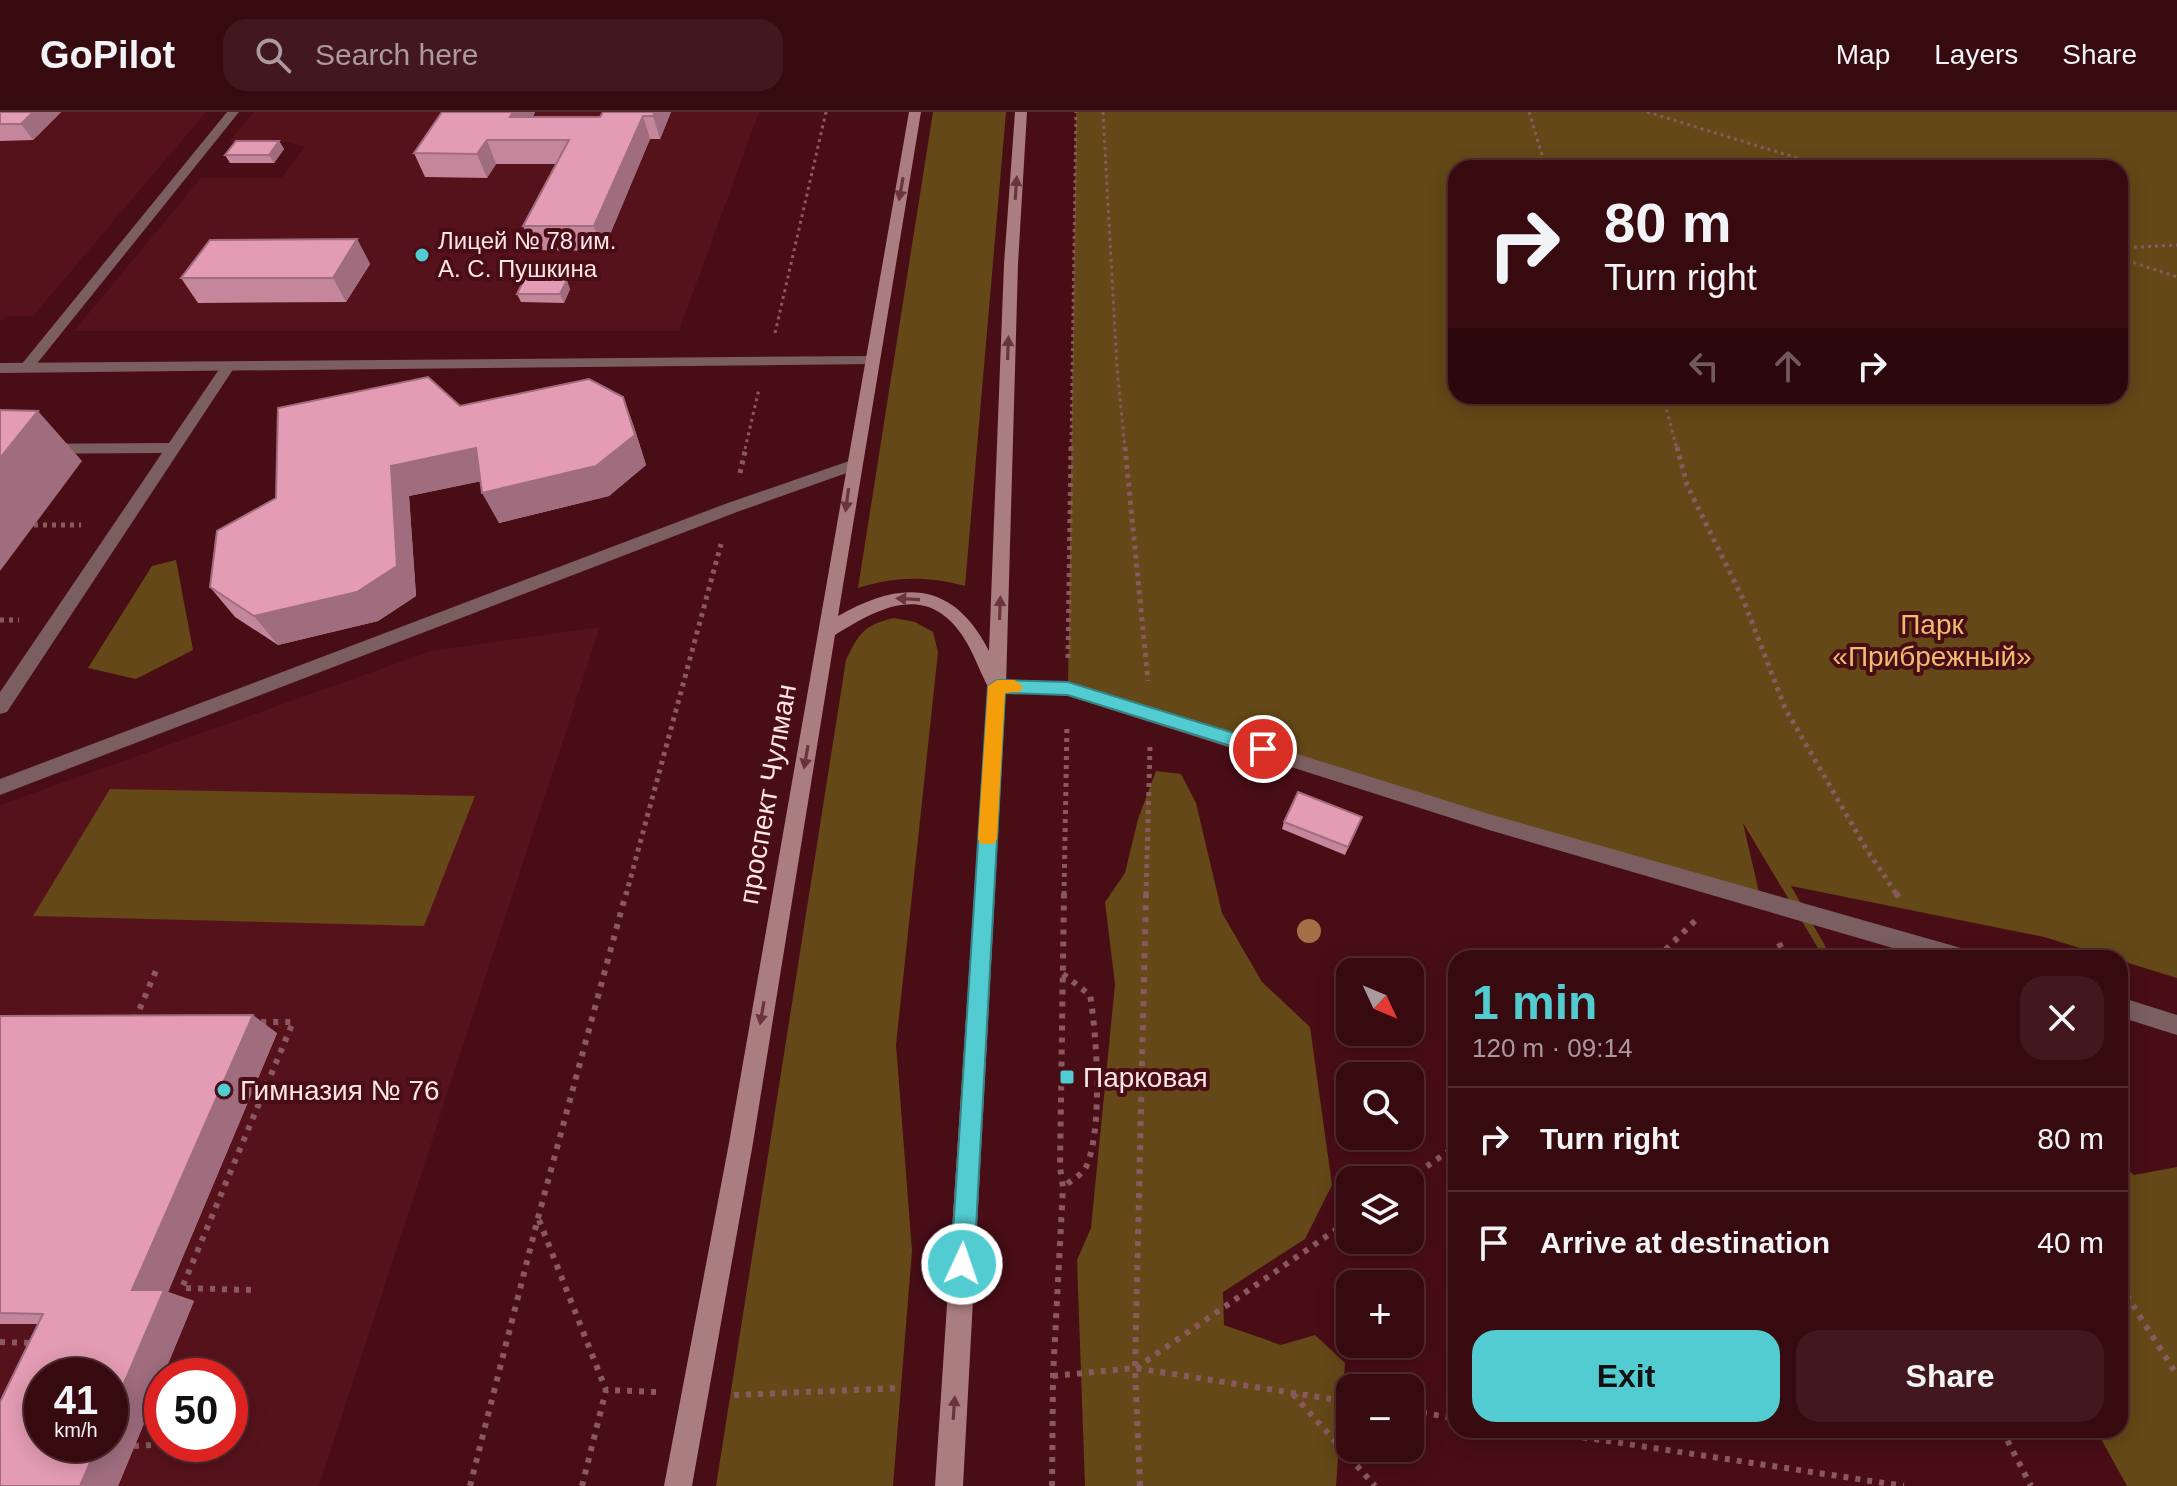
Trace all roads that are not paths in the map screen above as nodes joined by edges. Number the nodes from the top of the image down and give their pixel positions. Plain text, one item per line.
1 (233, 112) edge
2 (915, 112) edge
3 (1021, 112) edge
4 (870, 361) junction
5 (0, 368) edge
6 (26, 368) junction
7 (227, 368) junction
8 (171, 448) junction
9 (0, 449) edge
10 (852, 465) junction
11 (827, 631) junction
12 (997, 686) junction
13 (0, 707) edge
14 (0, 787) edge
15 (1935, 950) edge
16 (2128, 1010) edge
17 (2177, 1025) edge
18 (678, 1486) edge
19 (949, 1486) edge

1 - 6 street
2 -> 4 main road, проспект Чулман
12 -> 3 main road
4 - 7 street
4 - 10 main road, проспект Чулман
5 - 6 street
6 - 7 street
7 - 8 street
8 - 9 street
8 - 13 street
10 -> 11 main road, проспект Чулман
10 - 14 street
12 -> 11 main road
11 -> 18 main road, проспект Чулман
12 - 15 street
19 -> 12 main road
16 - 17 street

